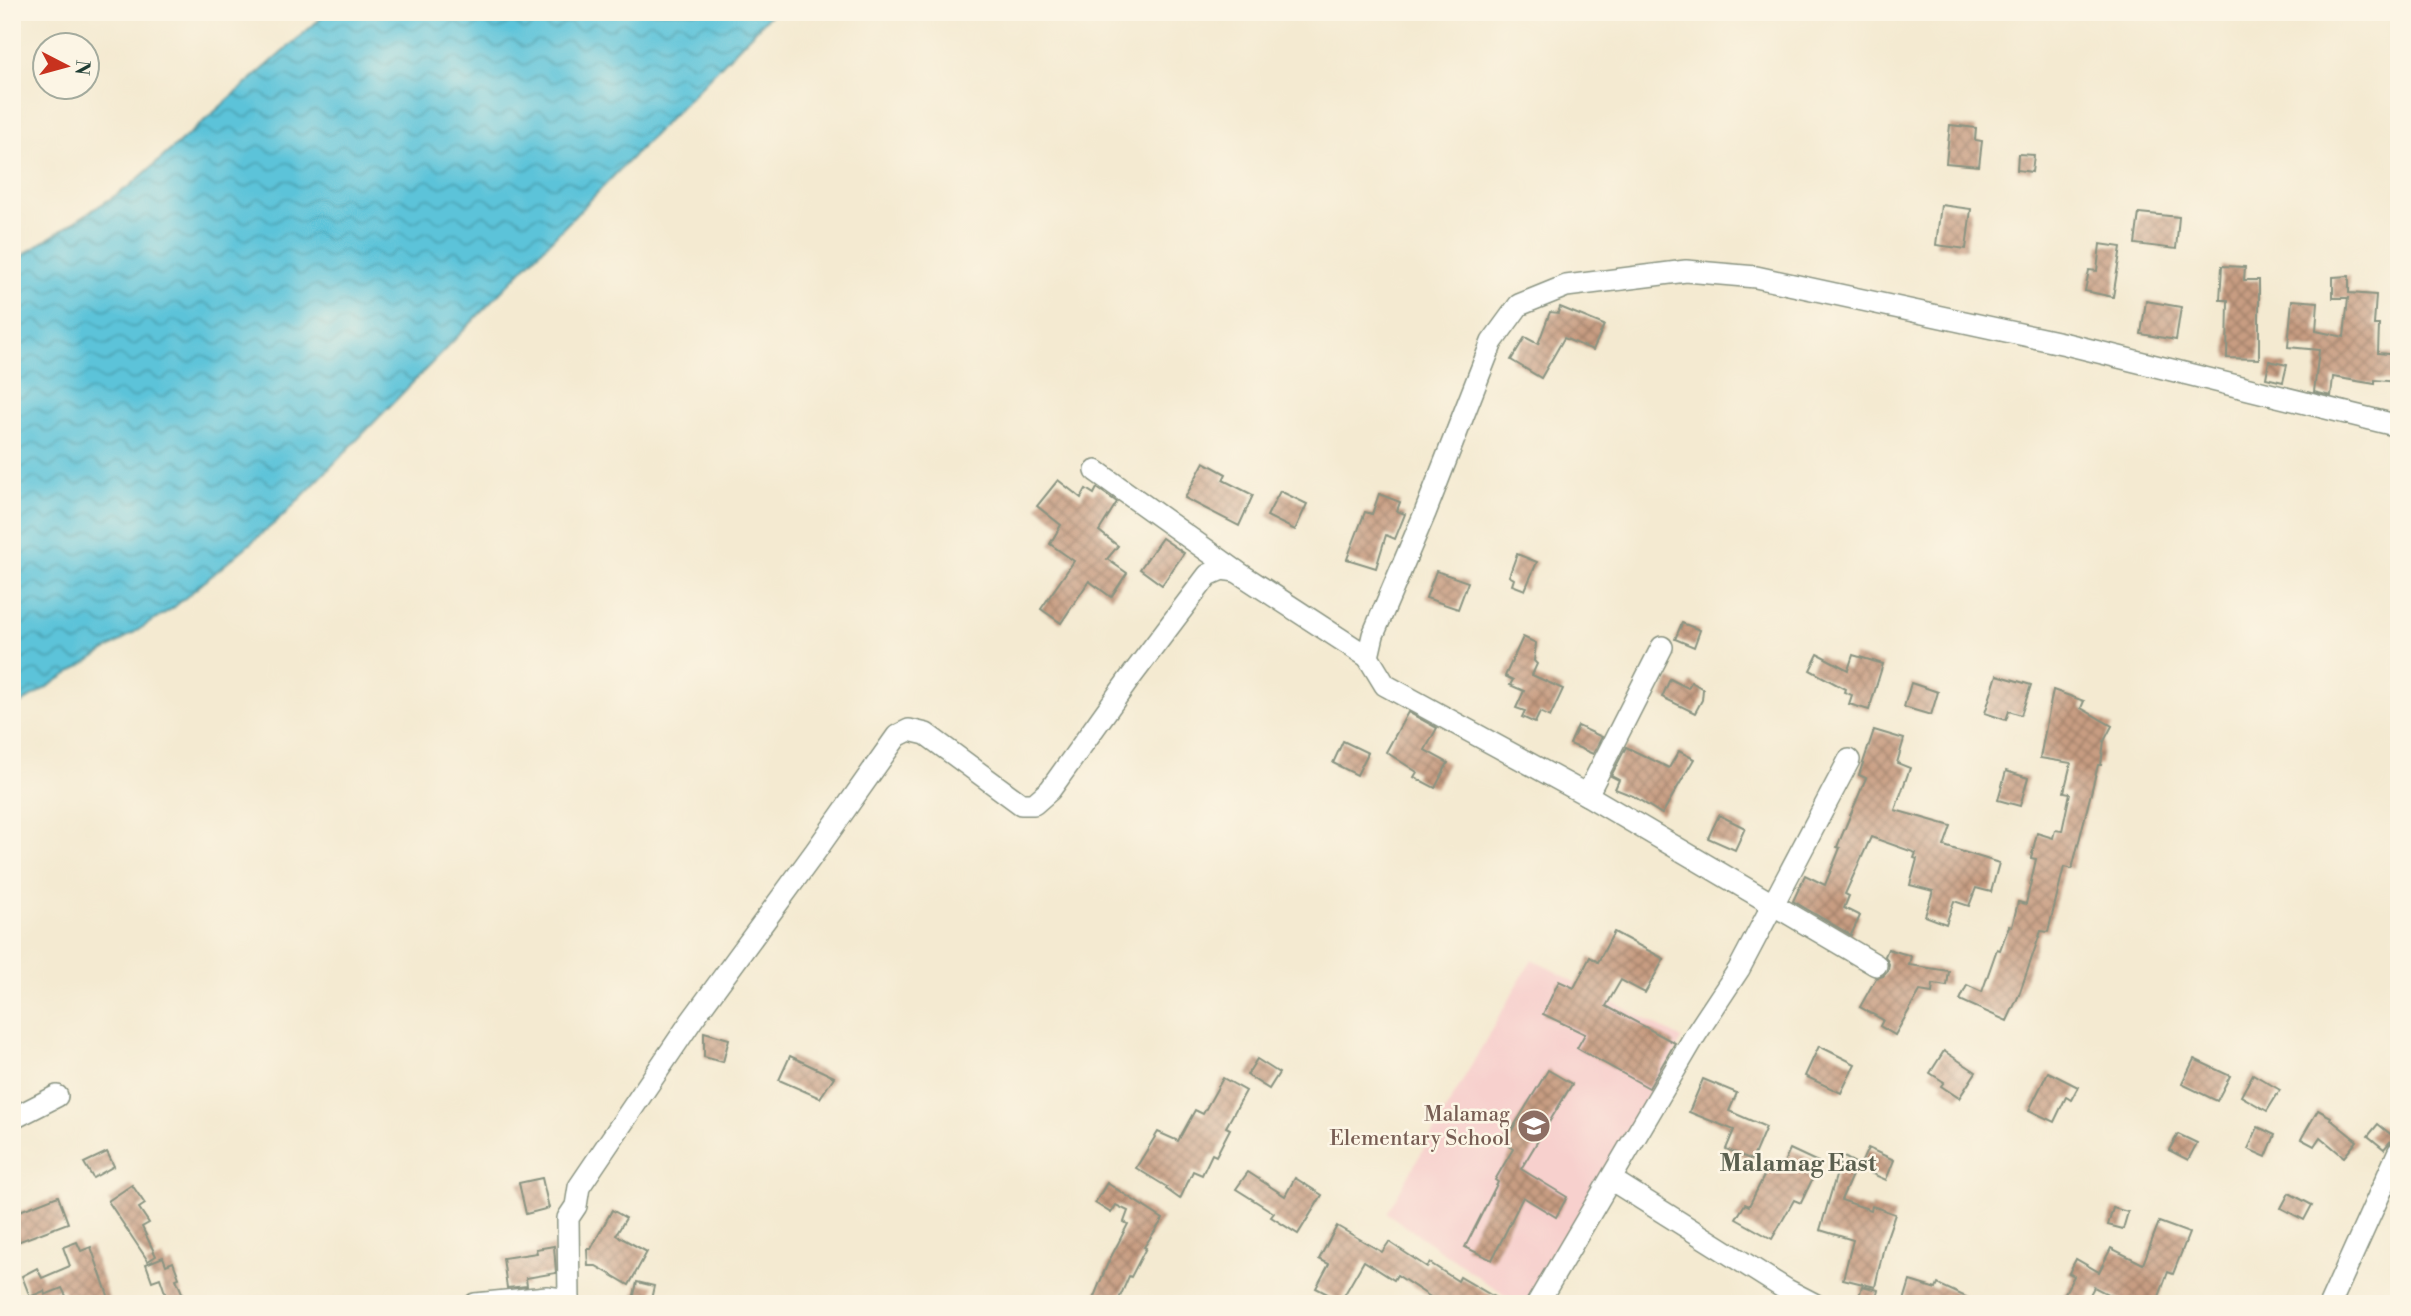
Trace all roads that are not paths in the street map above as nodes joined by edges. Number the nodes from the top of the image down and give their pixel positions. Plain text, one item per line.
1 (2399, 426) edge
2 (1096, 471) dead end
3 (1236, 571) junction
4 (1662, 647) dead end
5 (1368, 657) junction
6 (1849, 760) dead end
7 (1587, 795) junction
8 (1773, 905) junction
9 (1876, 965) dead end
10 (57, 1096) dead end
11 (12, 1119) edge
12 (2399, 1151) edge
13 (1612, 1180) junction
14 (569, 1302) edge
15 (475, 1304) edge
16 (1537, 1304) edge
17 (1814, 1304) edge
18 (2330, 1304) edge

1 - 5 street
2 - 3 street
3 - 5 street
3 - 14 street
4 - 7 street
5 - 7 street
6 - 8 street
7 - 8 street
8 - 9 street
8 - 13 street
10 - 11 street
12 - 18 street
13 - 16 street
13 - 17 street
14 - 15 street

